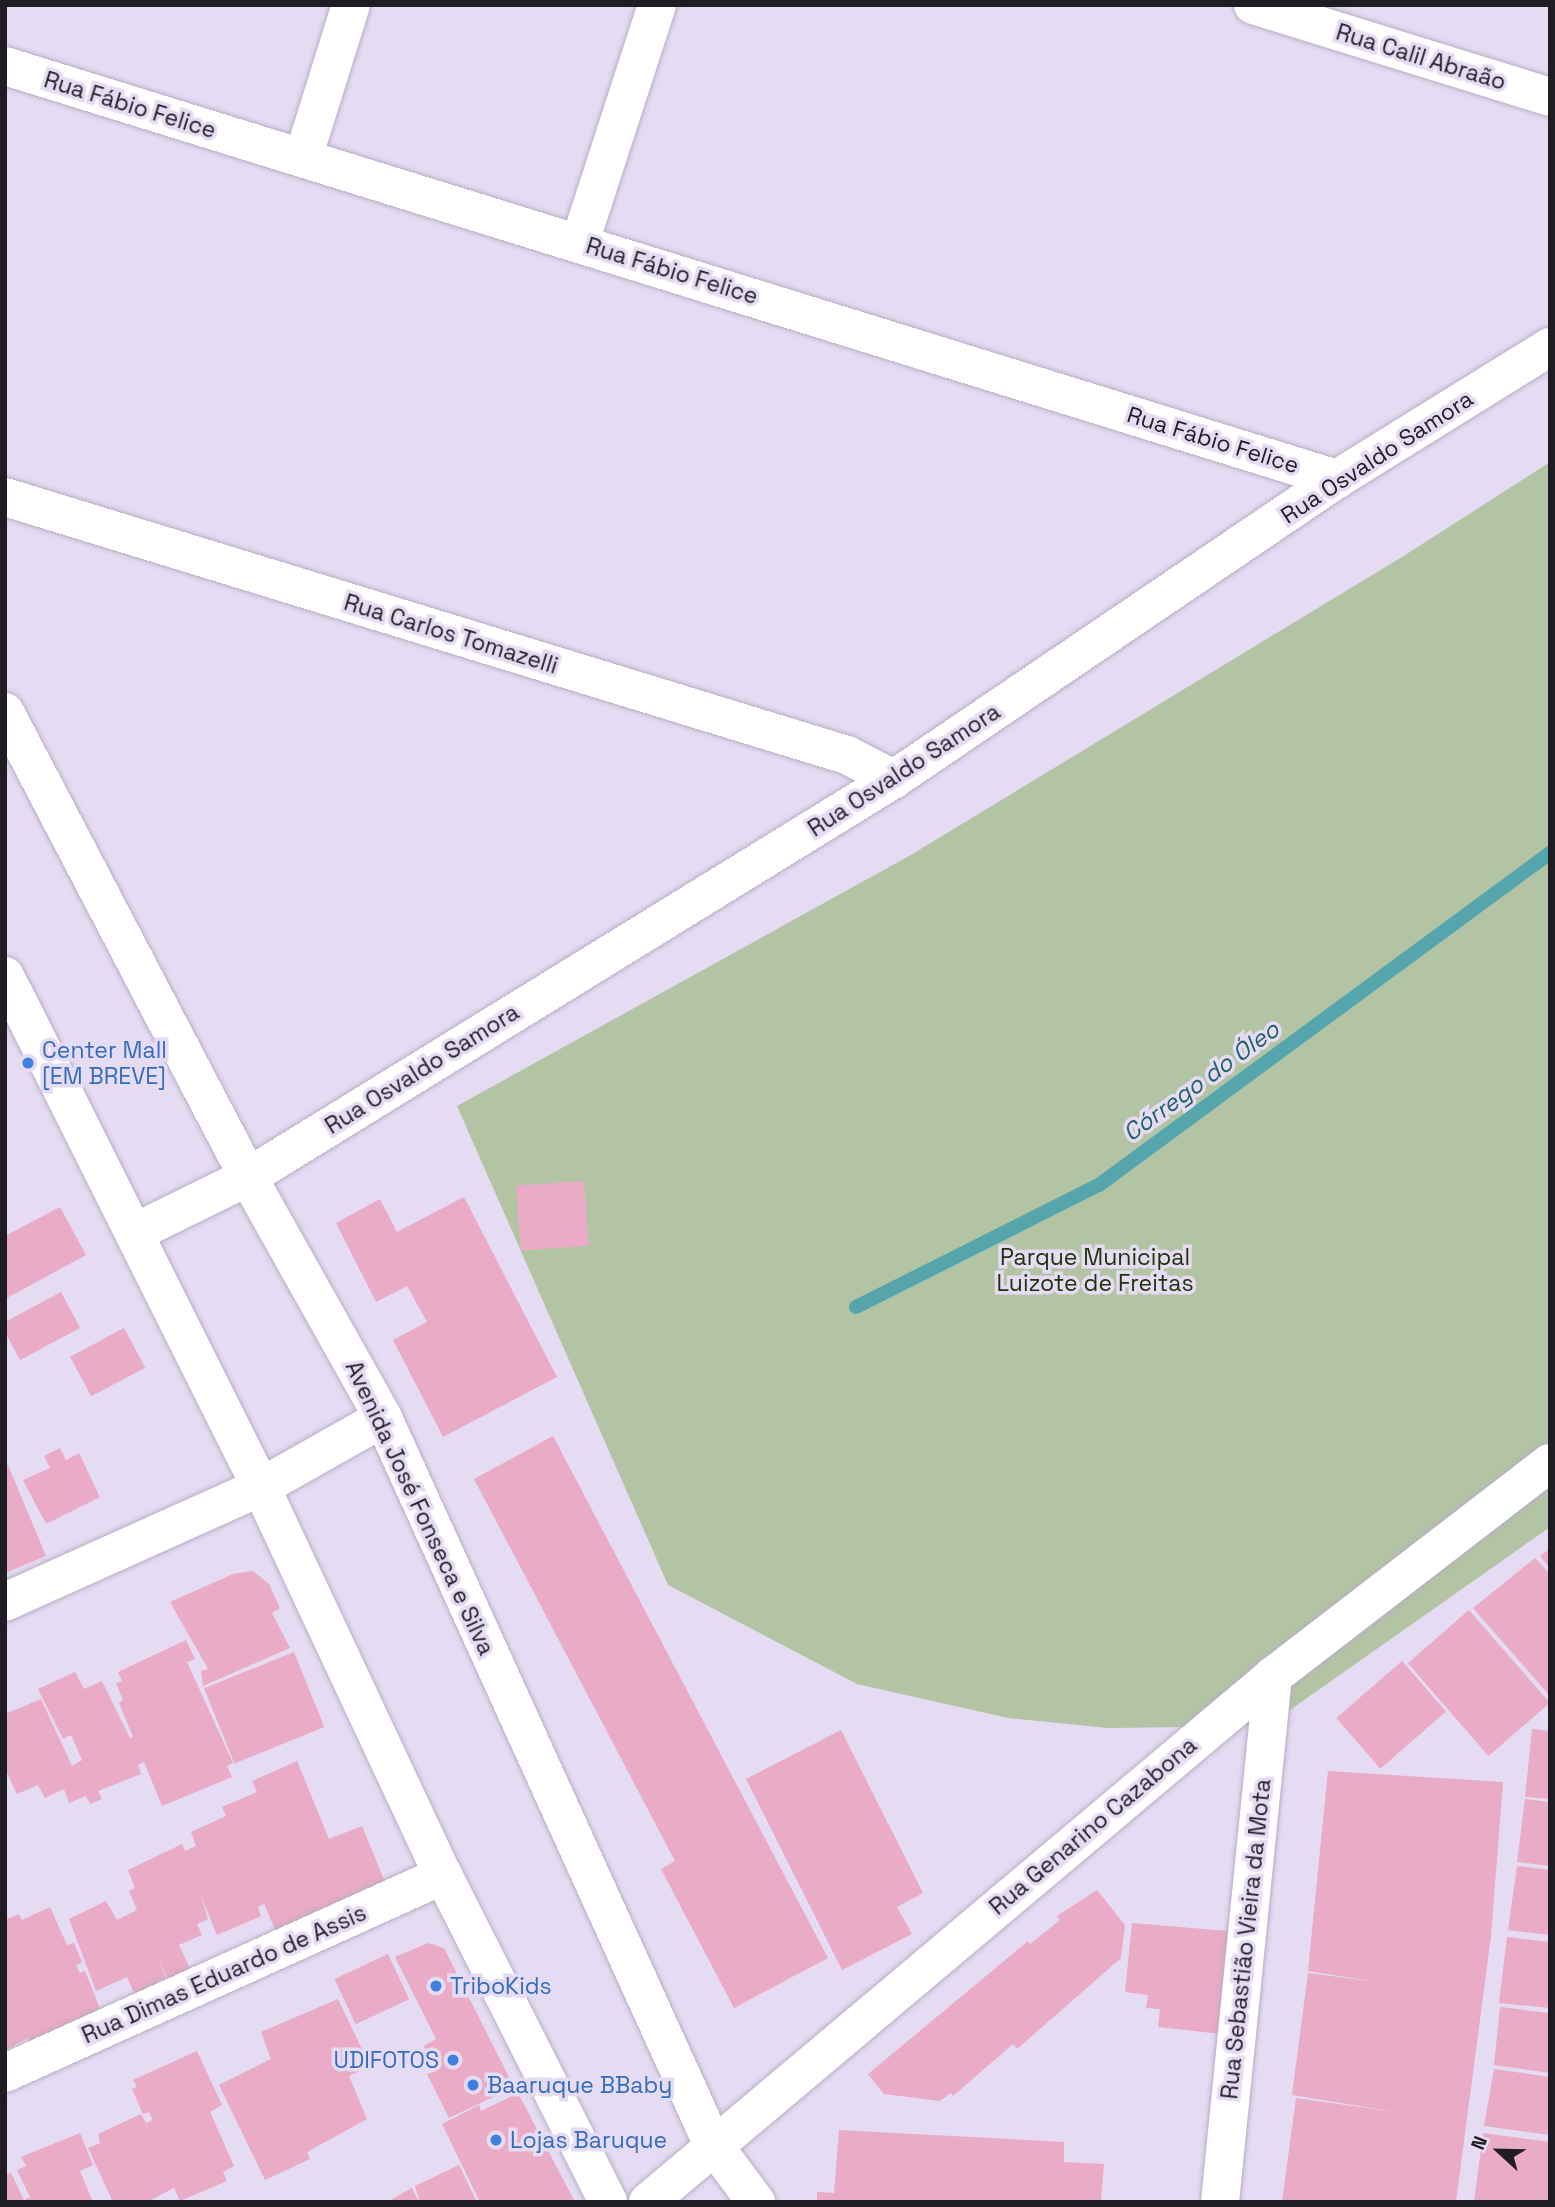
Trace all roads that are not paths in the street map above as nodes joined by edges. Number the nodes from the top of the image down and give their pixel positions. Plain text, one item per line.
1 (351, 5) edge
2 (657, 5) edge
3 (1253, 5) edge
4 (5, 66) edge
5 (1550, 97) edge
6 (303, 158) junction
7 (580, 242) junction
8 (1550, 347) edge
9 (1337, 479) junction
10 (5, 496) edge
11 (5, 712) edge
12 (894, 779) junction
13 (5, 976) edge
14 (248, 1177) junction
15 (134, 1233) junction
16 (383, 1418) junction
17 (1550, 1463) edge
18 (261, 1487) junction
19 (5, 1602) edge
20 (1273, 1676) junction
21 (443, 1875) junction
22 (5, 2073) edge
23 (712, 2143) junction
24 (608, 2202) edge
25 (648, 2202) edge
26 (756, 2202) edge
27 (1220, 2202) edge

1 - 6 street
2 - 7 street
3 - 5 street, Rua Calil Abraão
4 - 6 street, Rua Fábio Felice
6 - 7 street, Rua Fábio Felice
7 - 9 street, Rua Fábio Felice
8 - 9 street, Rua Osvaldo Samora
9 - 12 street, Rua Osvaldo Samora
10 - 12 street, Rua Carlos Tomazelli
11 - 14 street, Avenida José Fonseca e Silva
12 - 14 street, Rua Osvaldo Samora
13 - 15 street
14 - 15 street, Rua Osvaldo Samora
14 - 16 street, Avenida José Fonseca e Silva
15 - 18 street
16 - 18 street
16 - 23 street, Avenida José Fonseca e Silva
17 - 20 street, Rua Genarino Cazabona
18 - 19 street
18 - 21 street
20 - 23 street, Rua Genarino Cazabona
20 - 27 street, Rua Sebastião Vieira da Mota
21 - 22 street, Rua Dimas Eduardo de Assis
21 - 24 street
23 - 25 street, Rua Genarino Cazabona
23 - 26 street, Avenida José Fonseca e Silva

